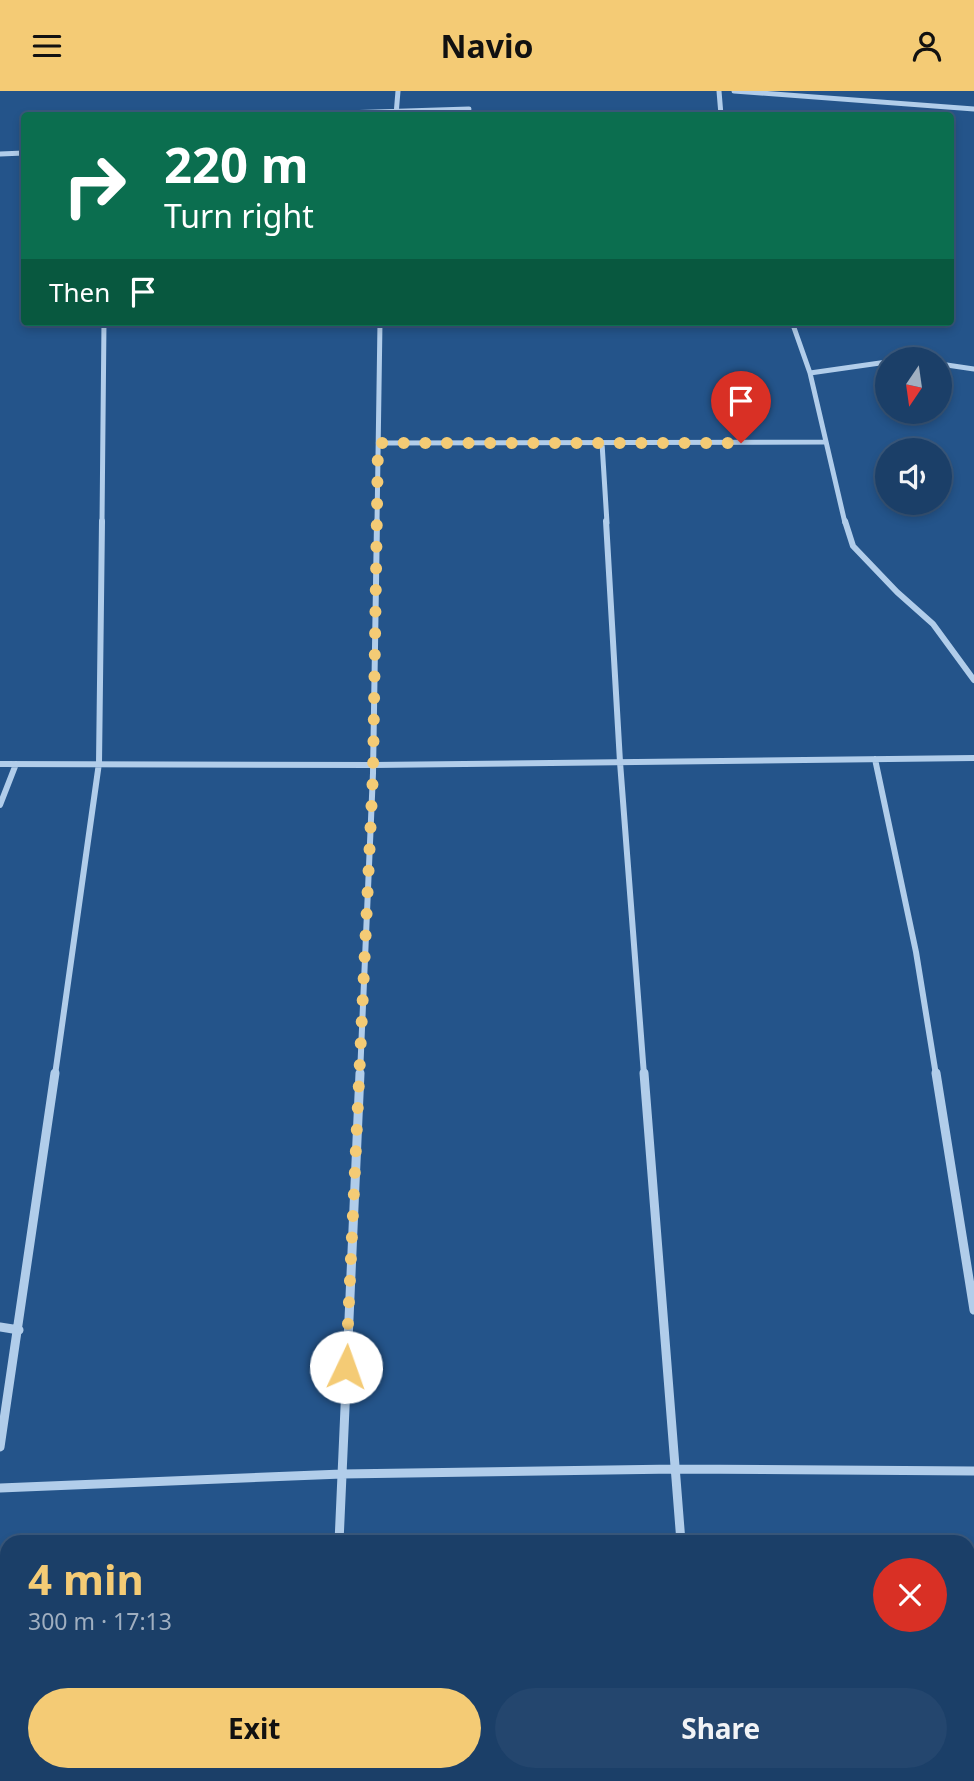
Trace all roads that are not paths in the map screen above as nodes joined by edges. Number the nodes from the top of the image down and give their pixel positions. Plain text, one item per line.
1 (398, 91) edge
2 (719, 91) edge
3 (734, 91) edge
4 (468, 109) dead end
5 (974, 109) edge
6 (396, 112) edge
7 (414, 112) edge
8 (721, 112) edge
9 (21, 153) edge
10 (0, 154) edge
11 (104, 326) edge
12 (380, 326) edge
13 (793, 326) edge
14 (875, 364) edge
15 (952, 365) edge
16 (974, 369) edge
17 (810, 373) junction
18 (824, 442) junction
19 (378, 443) junction
20 (602, 443) junction
21 (974, 680) edge
22 (974, 758) edge
23 (875, 759) junction
24 (620, 762) junction
25 (99, 763) junction
26 (0, 764) edge
27 (16, 764) junction
28 (373, 765) junction
29 (0, 805) edge
30 (974, 1310) edge
31 (0, 1327) edge
32 (19, 1329) junction
33 (0, 1447) edge
34 (676, 1469) junction
35 (974, 1471) edge
36 (342, 1474) junction
37 (0, 1489) edge
38 (339, 1535) edge
39 (681, 1535) edge

1 - 6 street
2 - 8 street
3 - 5 street
4 - 7 street
9 - 10 street
11 - 25 street
12 - 19 street
13 - 17 street
14 - 17 street
15 - 16 street
17 - 18 street
18 - 20 street
18 - 21 street
19 - 20 street
19 - 28 street
20 - 24 street
22 - 23 street
23 - 24 street
23 - 30 street
24 - 28 street
24 - 34 street
25 - 27 street
25 - 28 street
25 - 32 street
26 - 27 street
27 - 29 street
28 - 36 street
31 - 32 street
32 - 33 street
34 - 35 street
34 - 36 street
34 - 39 street
36 - 37 street
36 - 38 street

